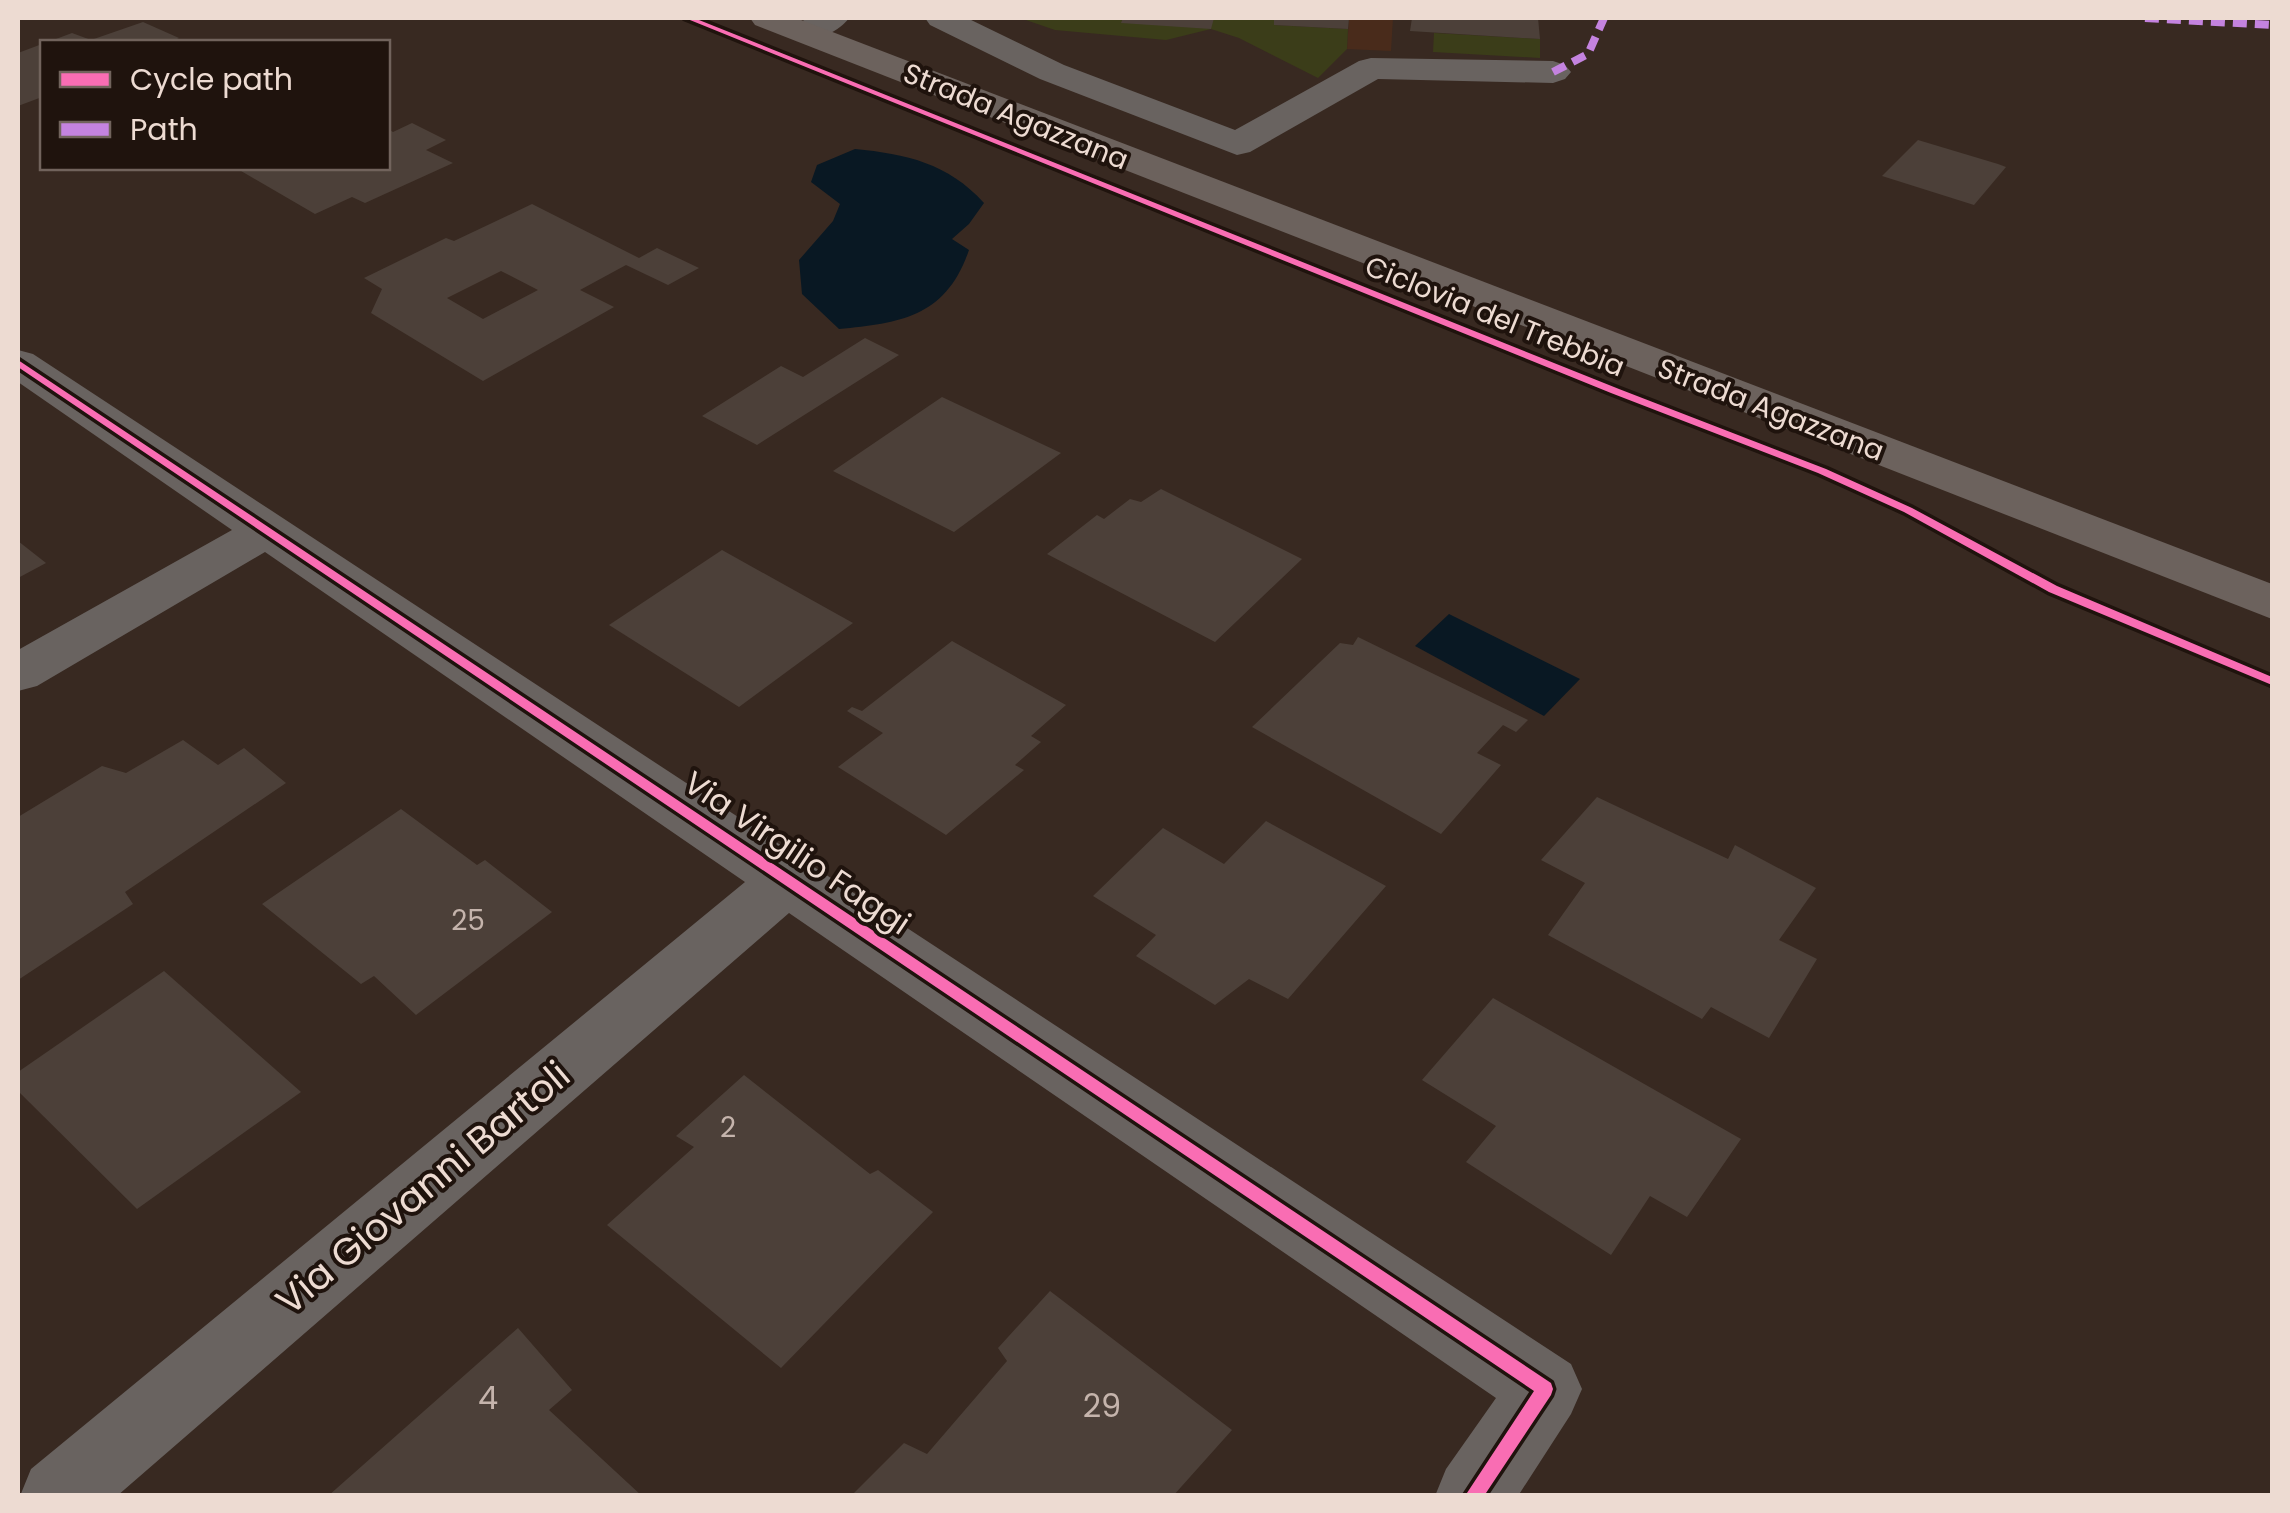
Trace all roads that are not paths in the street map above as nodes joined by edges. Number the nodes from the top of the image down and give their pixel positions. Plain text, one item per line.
1 (942, 18) edge
2 (801, 22) edge
3 (1553, 72) dead end
4 (18, 363) edge
5 (266, 530) junction
6 (2272, 602) edge
7 (18, 673) edge
8 (788, 880) junction
9 (58, 1496) edge
10 (1472, 1496) edge

1 - 3 street
2 - 6 main road, Strada Agazzana
4 - 5 street, Via Virgilio Faggi
5 - 7 street
5 - 8 street, Via Virgilio Faggi
8 - 9 street, Via Giovanni Bartoli
8 - 10 street, Via Virgilio Faggi

